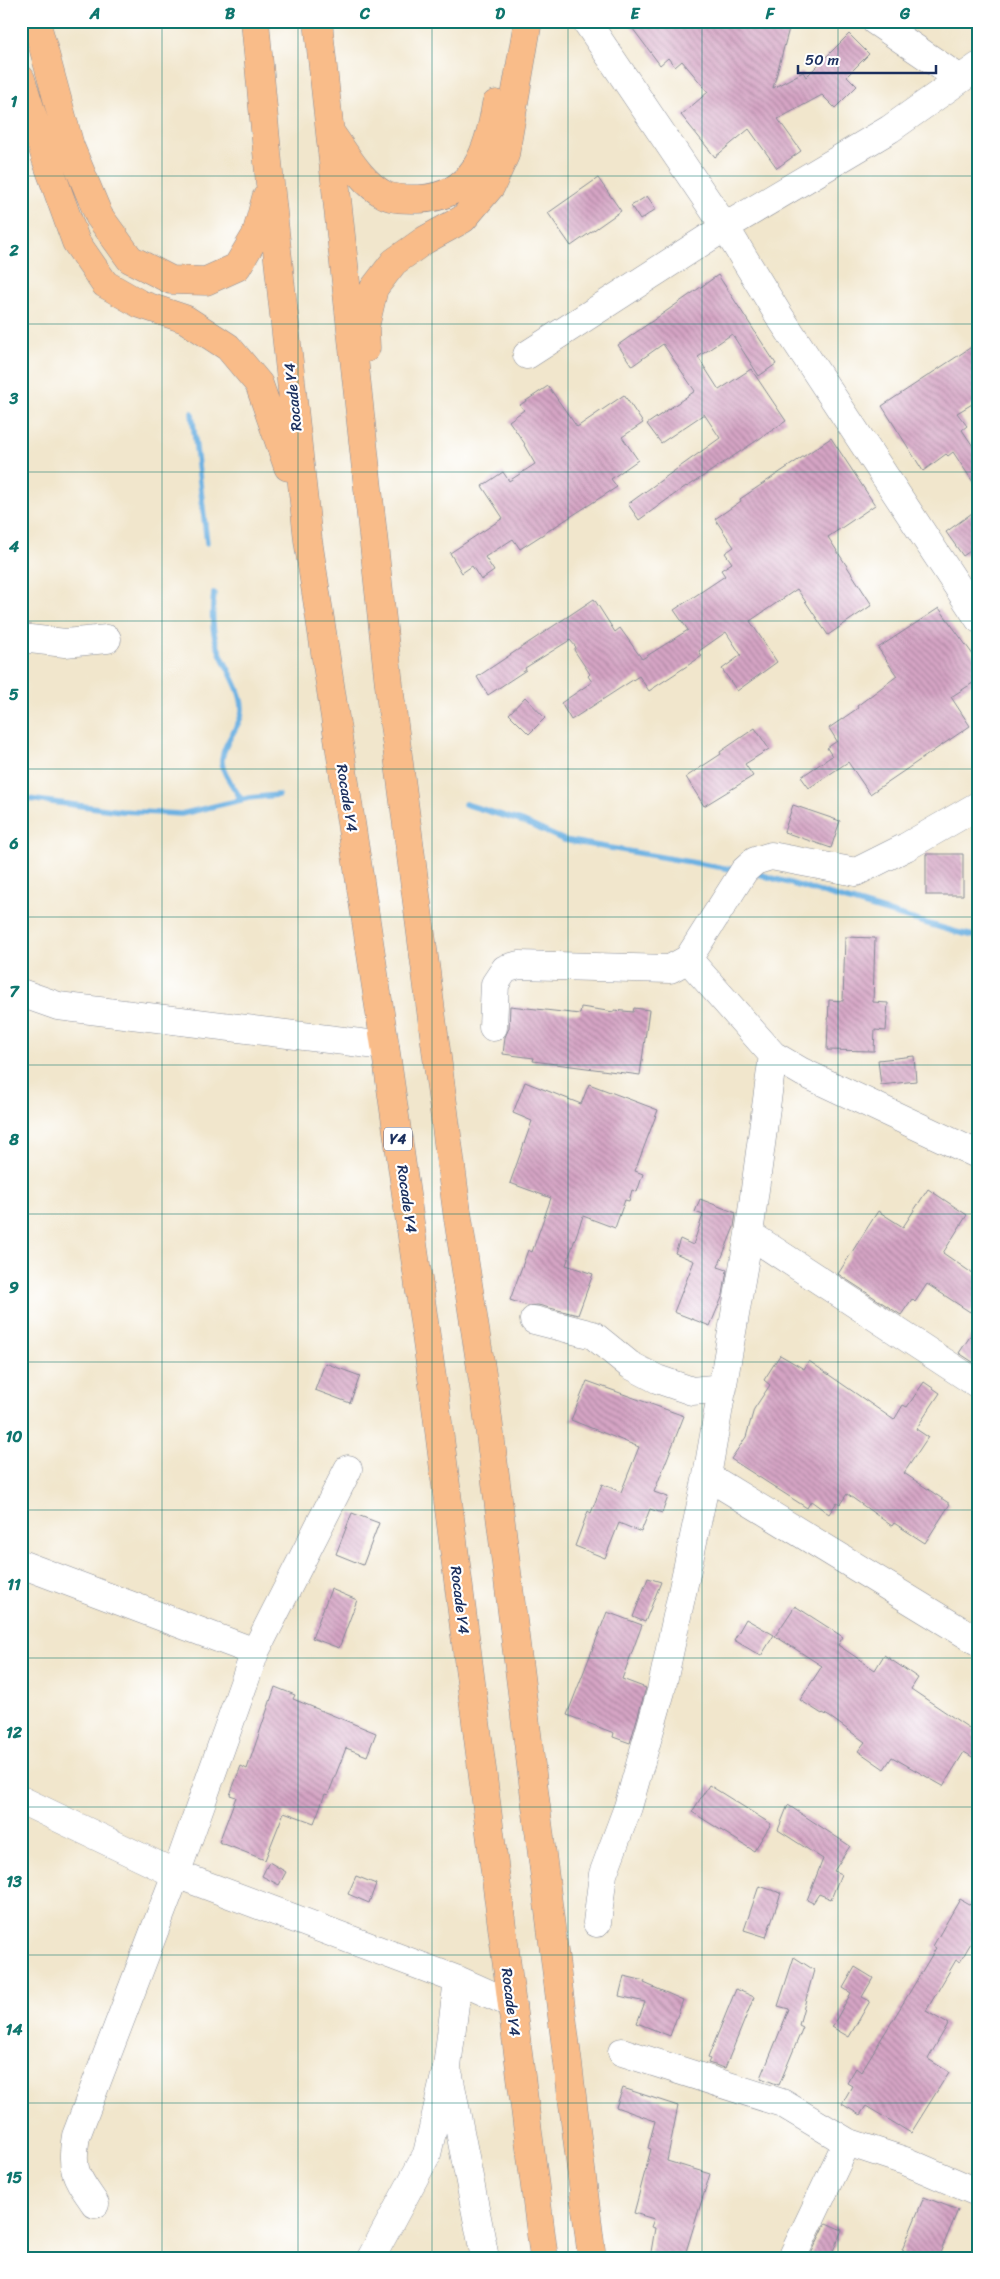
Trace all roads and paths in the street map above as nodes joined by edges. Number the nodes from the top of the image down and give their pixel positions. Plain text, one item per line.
1 (36, 21) edge
2 (255, 21) edge
3 (318, 21) edge
4 (510, 21) edge
5 (528, 21) edge
6 (586, 21) edge
7 (875, 21) edge
8 (970, 72) edge
9 (21, 79) edge
10 (329, 130) junction
11 (270, 184) junction
12 (725, 227) junction
13 (527, 355) dead end
14 (370, 502) junction
15 (308, 540) junction
16 (979, 619) edge
17 (21, 638) edge
18 (107, 639) dead end
19 (979, 805) edge
20 (688, 960) junction
21 (21, 993) edge
22 (492, 1027) dead end
23 (385, 1046) junction
24 (773, 1054) junction
25 (979, 1155) edge
26 (749, 1234) junction
27 (534, 1320) dead end
28 (979, 1384) edge
29 (723, 1388) junction
30 (348, 1469) dead end
31 (707, 1476) junction
32 (21, 1564) edge
33 (979, 1642) edge
34 (255, 1652) junction
35 (21, 1800) edge
36 (176, 1874) junction
37 (597, 1923) dead end
38 (458, 1980) junction
39 (512, 2004) junction
40 (622, 2052) dead end
41 (447, 2067) junction
42 (847, 2142) junction
43 (979, 2193) edge
44 (95, 2204) dead end
45 (370, 2258) edge
46 (485, 2258) edge
47 (544, 2258) edge
48 (592, 2258) edge
49 (792, 2258) edge

1 - 11 highway
2 - 11 highway, Rocade Y4 / Y4
3 - 10 highway
4 - 10 highway
5 - 14 highway
6 - 12 street
7 - 8 street
8 - 12 street
9 - 15 highway
10 - 14 highway
11 - 15 highway, Rocade Y4 / Y4
12 - 13 street
12 - 16 street
14 - 48 highway
15 - 23 highway, Rocade Y4 / Y4
17 - 18 street
19 - 20 street
20 - 22 street
20 - 24 street
21 - 23 street
23 - 39 highway, Rocade Y4 / Y4
24 - 25 street
24 - 26 street
26 - 28 street
26 - 29 street
27 - 29 street
29 - 31 street
30 - 34 street
31 - 33 street
31 - 37 street
32 - 34 street
34 - 36 street
35 - 36 street
36 - 38 street
36 - 44 street
38 - 39 street
38 - 41 street
39 - 47 highway, Rocade Y4 / Y4
40 - 42 street
41 - 45 street
41 - 46 street
42 - 43 street
42 - 49 street

